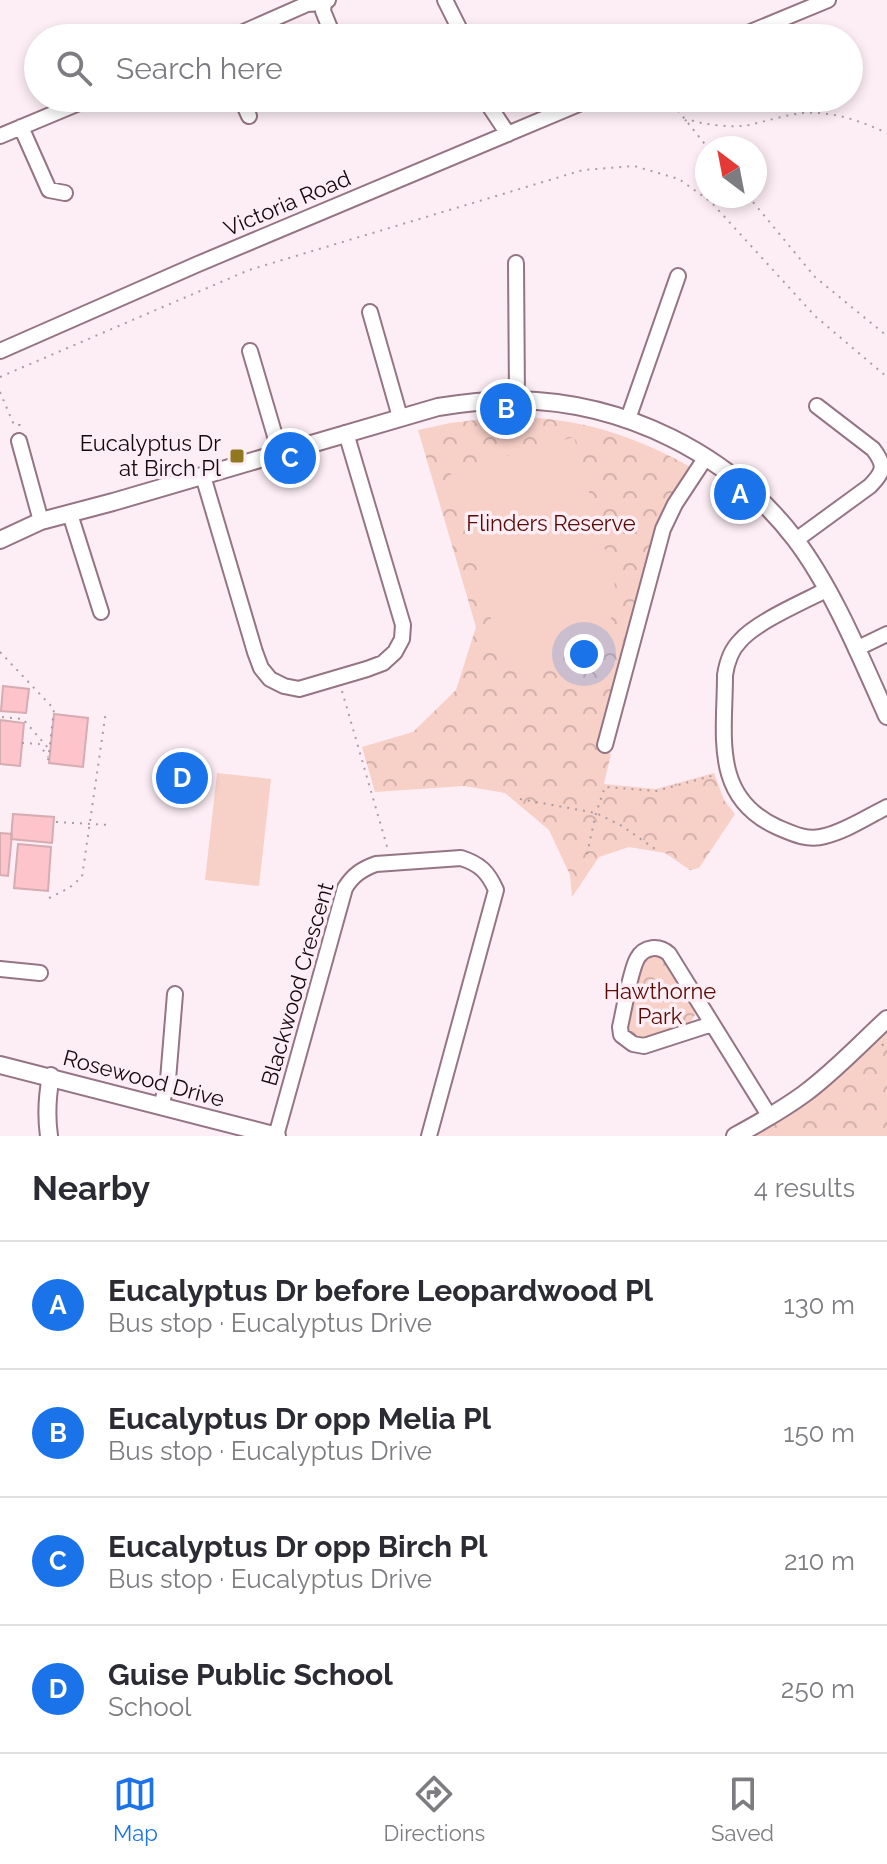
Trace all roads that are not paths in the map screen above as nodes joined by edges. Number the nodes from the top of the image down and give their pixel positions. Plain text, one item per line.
1 (445, 0) edge
2 (828, 0) edge
3 (326, 2) edge
4 (262, 24) edge
5 (328, 24) edge
6 (457, 24) edge
7 (770, 24) edge
8 (57, 112) edge
9 (247, 112) edge
10 (493, 112) edge
11 (560, 112) edge
12 (249, 116) dead end
13 (21, 127) junction
14 (508, 134) junction
15 (0, 136) edge
16 (65, 193) dead end
17 (516, 263) dead end
18 (678, 276) dead end
19 (370, 312) dead end
20 (0, 351) edge
21 (250, 351) dead end
22 (517, 400) junction
23 (817, 406) dead end
24 (400, 417) junction
25 (628, 419) junction
26 (346, 433) junction
27 (19, 441) road end
28 (280, 453) junction
29 (706, 457) junction
30 (203, 476) junction
31 (70, 514) junction
32 (41, 521) junction
33 (0, 540) edge
34 (796, 540) junction
35 (826, 590) junction
36 (101, 612) dead end
37 (887, 634) edge
38 (856, 649) junction
39 (887, 716) edge
40 (605, 745) dead end
41 (887, 807) edge
42 (0, 969) edge
43 (40, 973) dead end
44 (175, 994) dead end
45 (887, 1019) edge
46 (712, 1024) junction
47 (0, 1065) edge
48 (51, 1076) junction
49 (161, 1106) junction
50 (770, 1117) junction
51 (49, 1136) edge
52 (276, 1136) edge
53 (429, 1136) edge
54 (735, 1136) edge

1 - 6 street
2 - 7 street
3 - 4 street
3 - 5 street
8 - 13 street
9 - 12 street
10 - 14 street
11 - 14 street, Victoria Road
13 - 15 street
13 - 16 street
14 - 20 street, Victoria Road
17 - 22 street
18 - 25 street
19 - 24 street
21 - 28 street
22 - 24 street
22 - 25 street
23 - 34 street
24 - 26 street
25 - 29 street
26 - 28 street
26 - 30 street
27 - 32 street
28 - 30 street
29 - 34 street
29 - 40 street
30 - 31 street
31 - 32 street
31 - 36 street
32 - 33 street
34 - 35 street
35 - 38 street
35 - 41 street
37 - 38 street
38 - 39 street
42 - 43 street
44 - 49 street
45 - 50 street
46 - 46 street
46 - 50 street
47 - 48 street, Rosewood Drive
48 - 49 street, Rosewood Drive
48 - 51 street
49 - 52 street, Rosewood Drive
50 - 54 street
52 - 53 street, Blackwood Crescent

